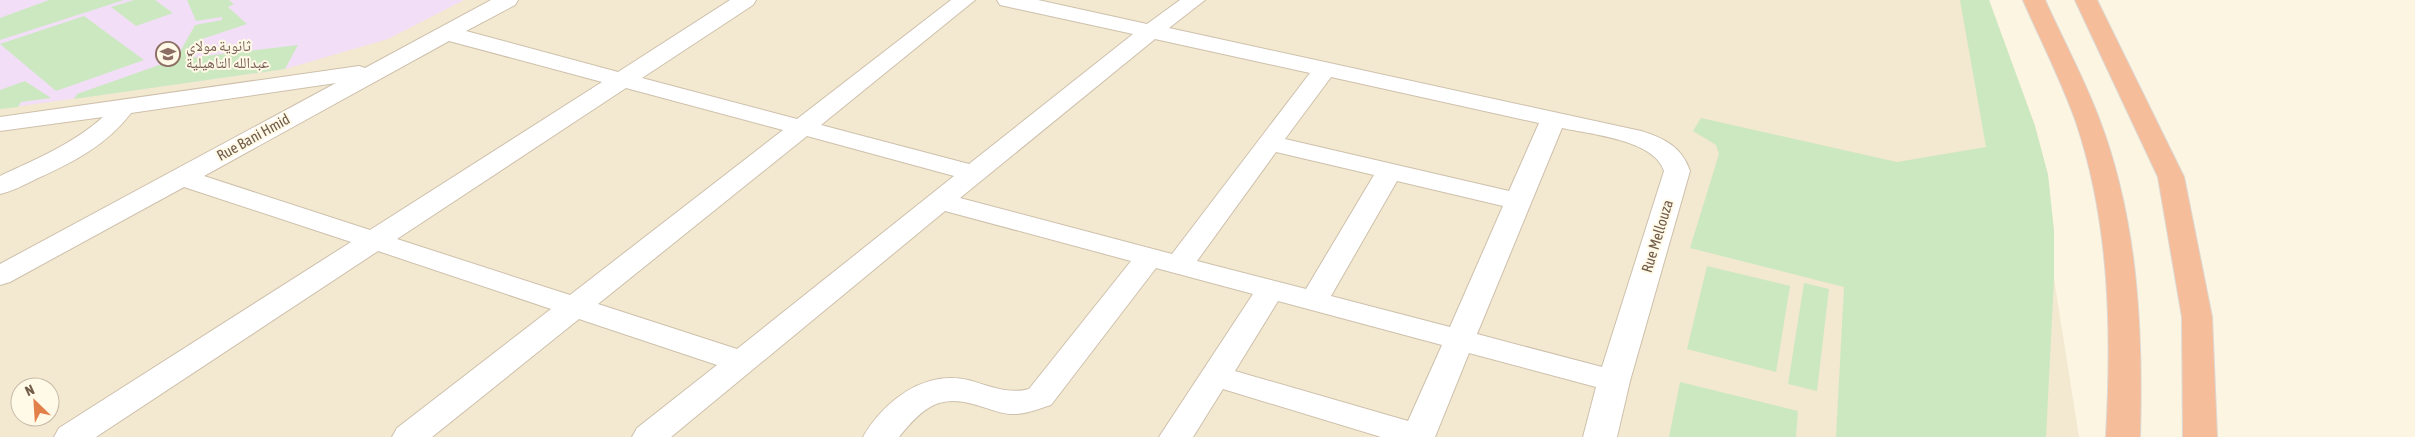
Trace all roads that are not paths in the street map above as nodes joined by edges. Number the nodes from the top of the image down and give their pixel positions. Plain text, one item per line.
1 (507, 0) edge
2 (745, 0) edge
3 (964, 0) edge
4 (1008, 0) edge
5 (1194, 0) edge
6 (2034, 0) edge
7 (2086, 0) edge
8 (1151, 31) junction
9 (446, 33) junction
10 (376, 70) junction
11 (1324, 70) junction
12 (622, 80) junction
13 (123, 107) junction
14 (1553, 120) junction
15 (0, 124) edge
16 (801, 127) junction
17 (1269, 143) junction
18 (1390, 171) junction
19 (974, 173) junction
20 (181, 177) junction
21 (0, 186) edge
22 (939, 201) junction
23 (1517, 202) junction
24 (375, 240) junction
25 (1164, 260) junction
26 (0, 276) edge
27 (1271, 289) junction
28 (1314, 300) junction
29 (575, 306) junction
30 (1458, 339) junction
31 (742, 362) junction
32 (1215, 376) junction
33 (1614, 381) junction
34 (71, 437) edge
35 (409, 437) edge
36 (649, 437) edge
37 (880, 437) edge
38 (1176, 437) edge
39 (1418, 437) edge
40 (1600, 437) edge
41 (2124, 437) edge
42 (2200, 437) edge

1 - 9 street, Rue Bani Hmid
2 - 12 street
3 - 16 street
4 - 8 street, Rue Mellouza
5 - 8 street
6 - 41 highway
7 - 42 highway
8 - 11 street, Rue Mellouza
8 - 19 street
9 - 10 street, Rue Bani Hmid
9 - 12 street
10 - 13 street
10 - 20 street, Rue Bani Hmid
11 - 14 street, Rue Mellouza
11 - 17 street
12 - 16 street
12 - 24 street
13 - 15 street
13 - 21 street
14 - 23 street
14 - 33 street, Rue Mellouza
16 - 19 street
16 - 29 street
17 - 18 street
17 - 25 street
18 - 23 street
18 - 28 street
19 - 22 street
20 - 24 street
20 - 26 street, Rue Bani Hmid
22 - 25 street
22 - 31 street
23 - 30 street
24 - 29 street
24 - 34 street
25 - 27 street
25 - 37 street
27 - 28 street
27 - 32 street
28 - 30 street
29 - 31 street
29 - 35 street
30 - 33 street
30 - 39 street
31 - 36 street
32 - 38 street
32 - 39 street
33 - 40 street, Rue Mellouza

